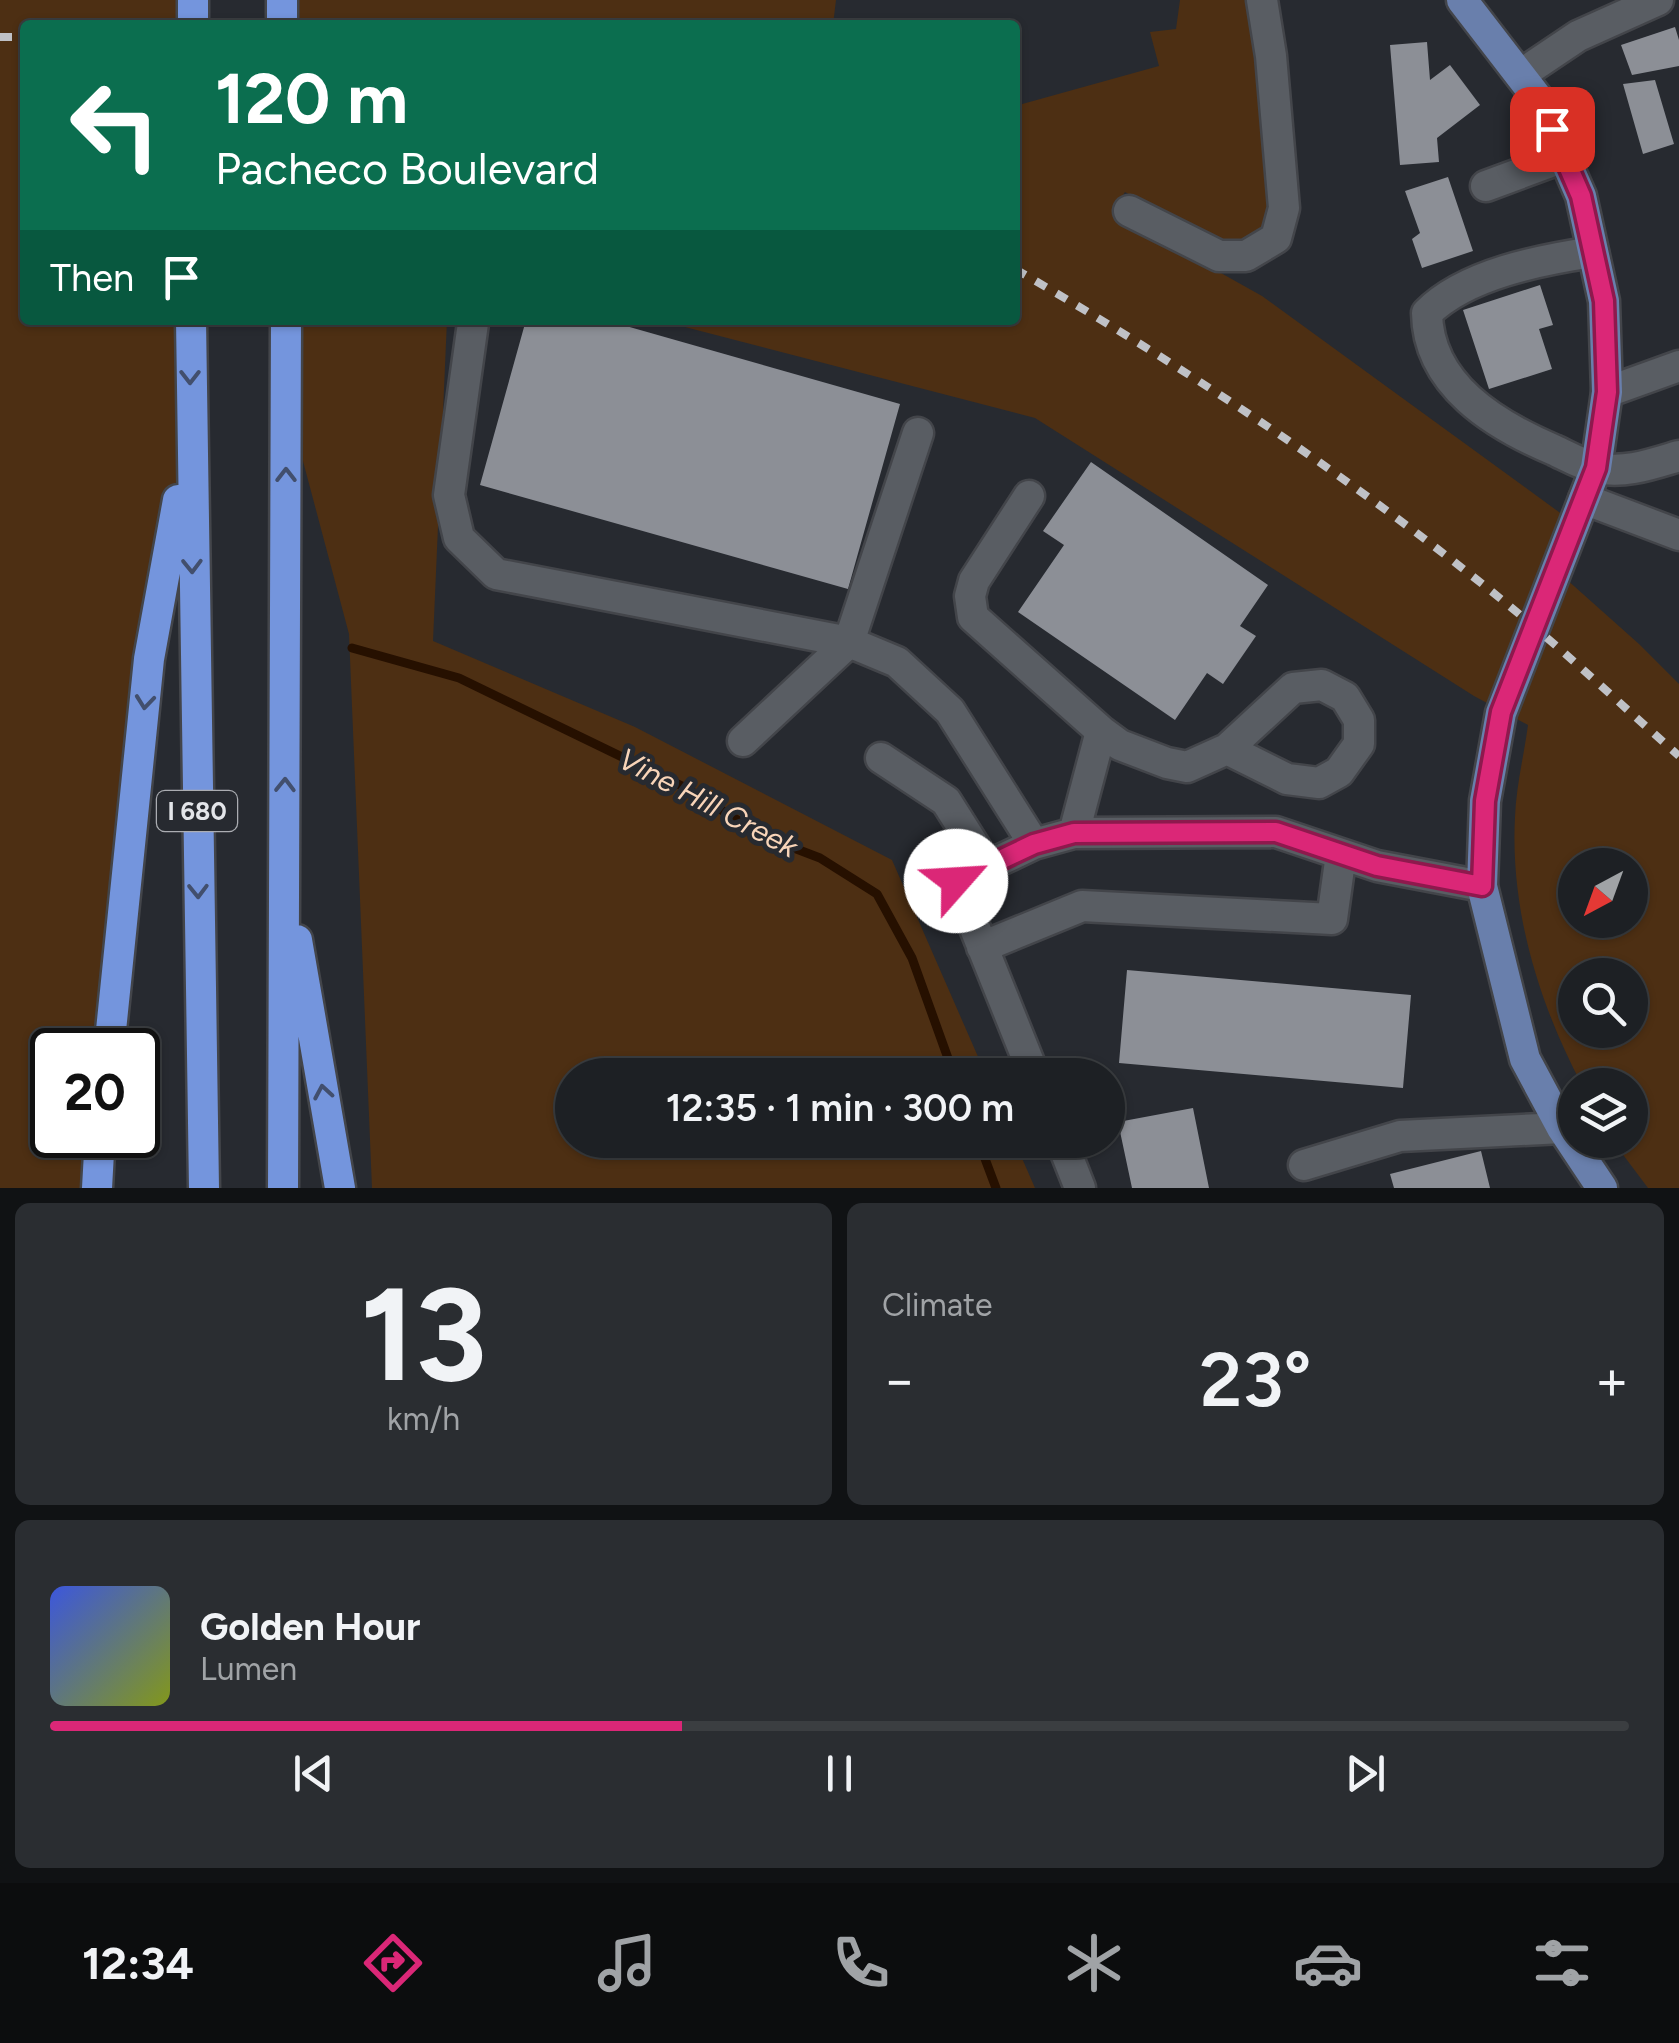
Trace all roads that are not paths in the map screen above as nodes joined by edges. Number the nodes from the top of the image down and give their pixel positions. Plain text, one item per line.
1 (1262, 0) edge
2 (1462, 0) edge
3 (1658, 0) edge
4 (1520, 74) junction
5 (1564, 158) junction
6 (1486, 186) dead end
7 (1129, 211) dead end
8 (1594, 252) junction
9 (191, 325) edge
10 (286, 325) edge
11 (473, 325) edge
12 (1679, 366) edge
13 (1607, 392) junction
14 (918, 433) dead end
15 (190, 434) junction
16 (1679, 456) edge
17 (1596, 468) junction
18 (1028, 496) dead end
19 (1584, 498) junction
20 (1679, 535) edge
21 (849, 642) junction
22 (1101, 731) junction
23 (742, 741) dead end
24 (1227, 749) dead end
25 (881, 758) dead end
26 (1074, 833) junction
27 (1034, 844) junction
28 (1341, 854) junction
29 (283, 858) junction
30 (987, 866) junction
31 (1482, 886) junction
32 (982, 947) junction
33 (111, 1028) edge
34 (1027, 1058) edge
35 (1558, 1120) edge
36 (1558, 1128) edge
37 (98, 1158) edge
38 (1068, 1158) edge
39 (1582, 1158) edge
40 (1304, 1165) dead end
41 (96, 1188) edge
42 (204, 1188) edge
43 (283, 1188) edge
44 (340, 1188) edge
45 (1080, 1188) edge
46 (1602, 1188) edge

1 - 7 street
2 - 4 main road
3 - 4 street
4 - 5 main road
5 - 6 street
5 - 8 main road
8 - 13 main road
8 - 17 street
9 -> 15 highway, I 680
29 -> 10 highway
11 - 21 street
12 - 13 street
13 - 17 main road
14 - 21 street
15 -> 33 highway
15 -> 42 highway, I 680
16 - 17 street
17 - 19 main road
18 - 22 street
19 - 20 street
19 - 31 main road
21 - 23 street
21 - 27 street
22 - 24 street
22 - 26 street
25 - 30 street
26 - 27 street
26 - 28 street
27 - 30 street
28 - 31 street
28 - 32 street
29 - 43 highway
44 -> 29 highway
30 - 32 street
31 - 35 main road
32 - 34 street
36 - 40 street
37 - 41 highway
38 - 45 street
39 - 46 main road

